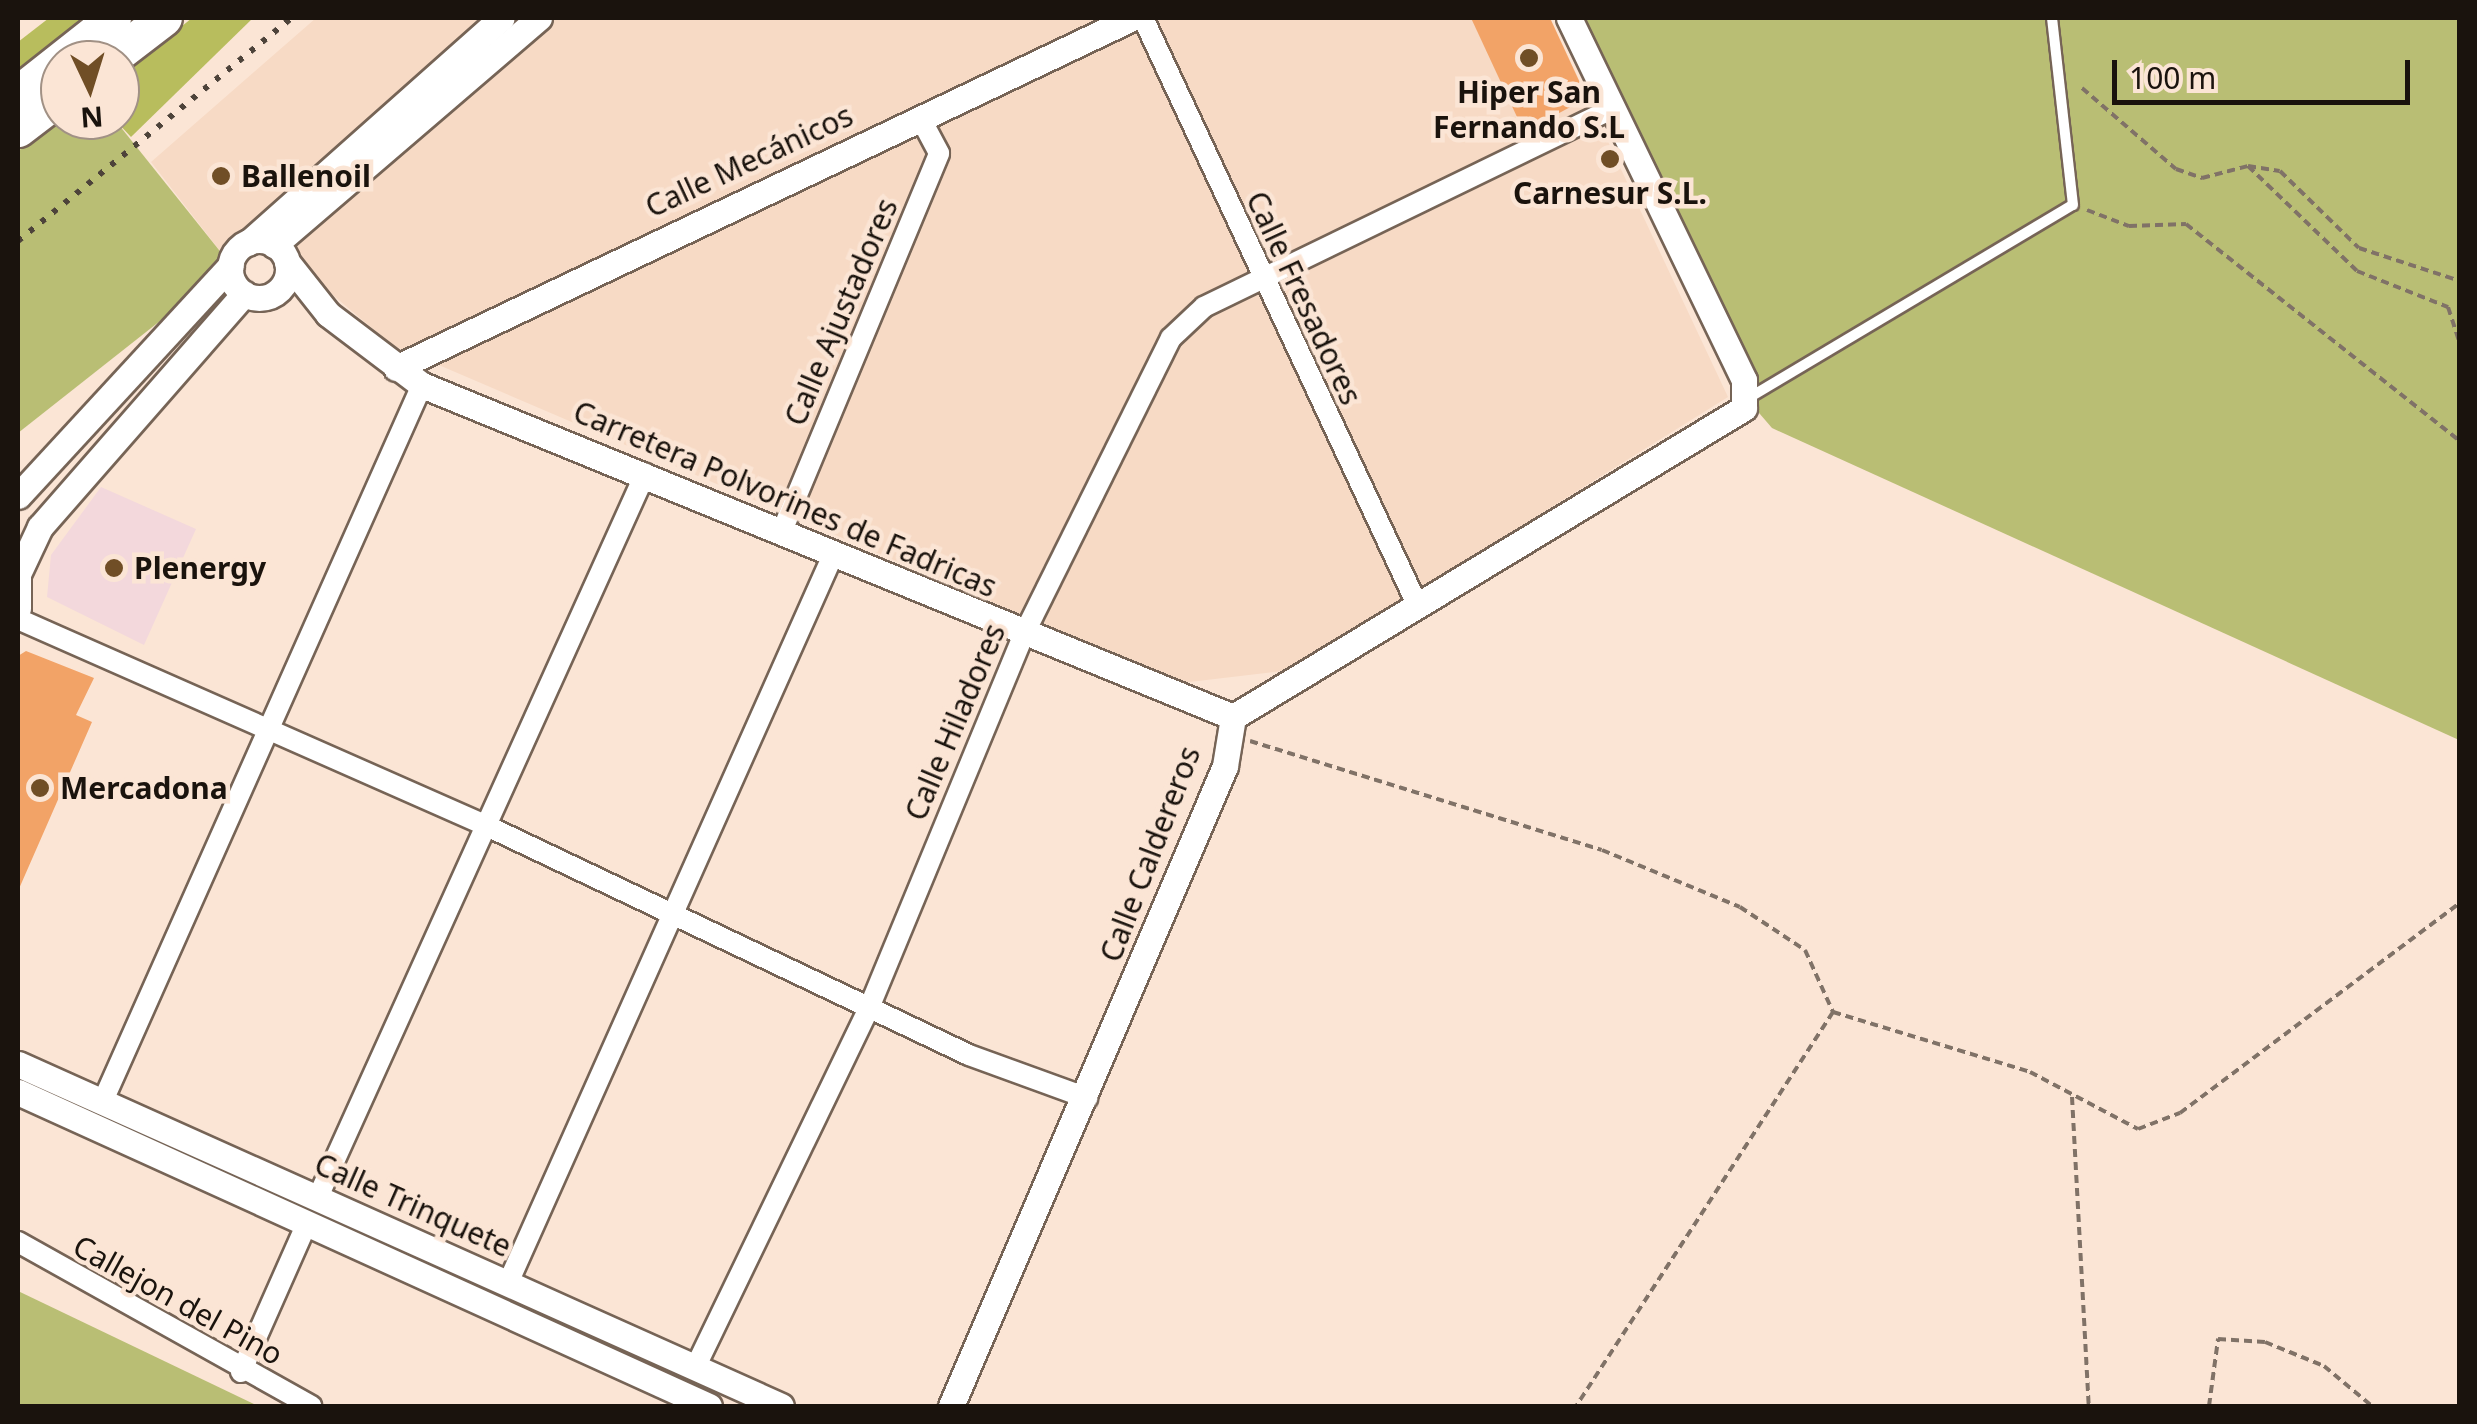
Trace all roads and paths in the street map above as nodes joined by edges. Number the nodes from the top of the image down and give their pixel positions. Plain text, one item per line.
1 (113, 18) edge
2 (164, 18) edge
3 (501, 18) edge
4 (539, 18) edge
5 (1132, 18) edge
6 (1143, 18) edge
7 (1569, 18) edge
8 (2052, 18) edge
9 (135, 40) edge
10 (2082, 88) dead end
11 (18, 92) edge
12 (1612, 110) junction
13 (40, 112) edge
14 (920, 118) junction
15 (18, 129) edge
16 (2248, 166) junction
17 (2073, 205) junction
18 (248, 243) junction
19 (281, 254) junction
20 (231, 265) junction
21 (1261, 280) junction
22 (2460, 281) edge
23 (254, 296) junction
24 (328, 314) junction
25 (2460, 344) edge
26 (396, 368) junction
27 (422, 385) junction
28 (1747, 398) junction
29 (2460, 440) edge
30 (645, 474) junction
31 (18, 496) edge
32 (782, 532) junction
33 (834, 553) junction
34 (18, 573) edge
35 (1416, 602) junction
36 (18, 608) edge
37 (18, 619) edge
38 (1024, 634) junction
39 (1233, 717) junction
40 (267, 729) junction
41 (485, 825) junction
42 (2460, 903) edge
43 (669, 912) junction
44 (869, 1008) junction
45 (1834, 1012) junction
46 (18, 1064) edge
47 (18, 1092) edge
48 (2072, 1094) junction
49 (1087, 1098) junction
50 (102, 1103) junction
51 (318, 1197) junction
52 (307, 1223) junction
53 (18, 1242) edge
54 (508, 1283) junction
55 (695, 1368) junction
56 (241, 1372) junction
57 (311, 1406) edge
58 (709, 1406) edge
59 (781, 1406) edge
60 (952, 1406) edge
61 (1576, 1406) edge
62 (2089, 1406) edge
63 (2209, 1406) edge
64 (2372, 1406) edge

1 - 11 highway
2 - 9 highway
3 - 18 street
4 - 19 street
5 - 14 street, Calle Mecánicos
6 - 21 street, Calle Fresadores
7 - 12 street
8 - 17 lane
10 - 16 path
12 - 21 street, Calle Hiladores
12 - 28 street
13 - 15 highway
14 - 26 street, Calle Mecánicos
14 - 32 street, Calle Ajustadores
16 - 22 path
16 - 25 path
17 - 28 lane
17 - 29 path
18 - 19 street
18 - 20 street
19 - 23 street
19 - 24 street, Carretera Polvorines de Fadricas
20 - 23 street
20 - 31 street
21 - 35 street, Calle Fresadores
21 - 38 street, Calle Hiladores
23 - 24 street, Carretera Polvorines de Fadricas
23 - 34 street
24 - 26 street, Carretera Polvorines de Fadricas
26 - 27 street, Carretera Polvorines de Fadricas
27 - 30 street, Carretera Polvorines de Fadricas
27 - 40 street
28 - 35 street, Calle Caldereros
30 - 32 street, Carretera Polvorines de Fadricas
30 - 41 street
32 - 33 street, Carretera Polvorines de Fadricas
33 - 38 street, Carretera Polvorines de Fadricas
33 - 43 street
34 - 36 street
35 - 39 street, Calle Caldereros
37 - 40 street
38 - 39 street, Carretera Polvorines de Fadricas
38 - 44 street, Calle Hiladores
39 - 45 path
39 - 49 street, Calle Caldereros
40 - 41 street
40 - 50 street
41 - 43 street
41 - 51 street
42 - 48 path
43 - 44 street
43 - 54 street
44 - 49 street
44 - 55 street, Calle Hiladores
45 - 48 path
45 - 61 path
46 - 50 street, Calle Trinquete
47 - 52 street, Calle Trinquete
48 - 62 path
49 - 60 street, Calle Caldereros
50 - 51 street, Calle Trinquete
51 - 54 street, Calle Trinquete
52 - 56 street
52 - 58 street, Calle Trinquete
53 - 56 street, Callejon del Pino
54 - 55 street, Calle Trinquete
55 - 59 street, Calle Trinquete
56 - 57 street, Callejon del Pino
63 - 64 path

